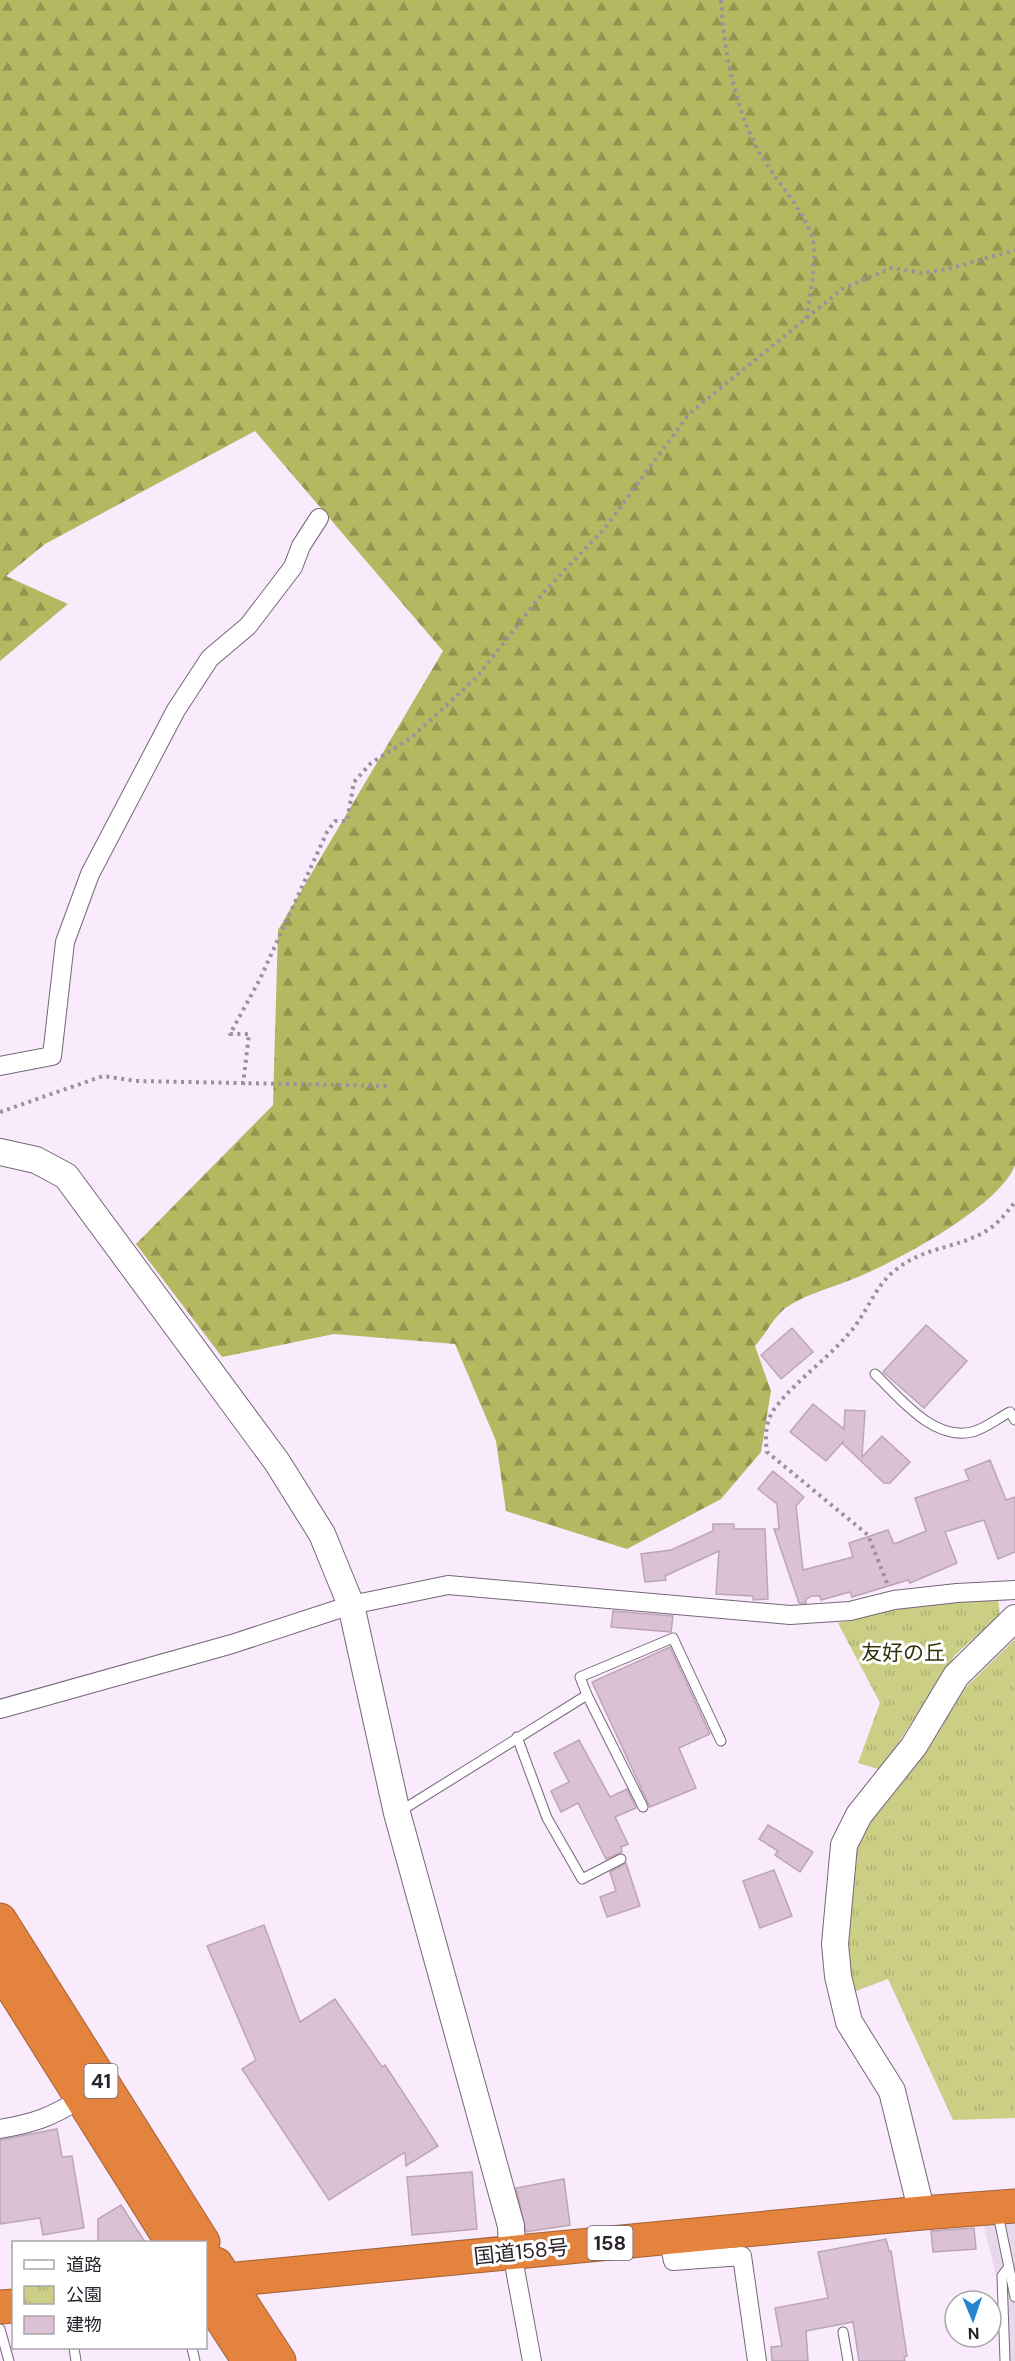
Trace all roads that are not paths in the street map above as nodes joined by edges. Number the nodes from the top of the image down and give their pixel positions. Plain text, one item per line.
1 (319, 518) dead end
2 (0, 1066) edge
3 (0, 1152) edge
4 (875, 1374) dead end
5 (1015, 1420) edge
6 (1015, 1590) edge
7 (351, 1605) junction
8 (1015, 1618) edge
9 (587, 1695) junction
10 (0, 1709) edge
11 (517, 1737) junction
12 (721, 1741) dead end
13 (643, 1807) dead end
14 (397, 1813) junction
15 (621, 1859) dead end
16 (0, 1920) edge
17 (0, 1968) edge
18 (82, 2098) junction
19 (0, 2129) edge
20 (1006, 2206) edge
21 (922, 2213) junction
22 (668, 2237) junction
23 (171, 2241) edge
24 (202, 2241) edge
25 (512, 2253) junction
26 (207, 2254) edge
27 (1008, 2268) junction
28 (212, 2286) edge
29 (1015, 2297) edge
30 (0, 2329) edge
31 (843, 2332) dead end
32 (9, 2361) edge
33 (249, 2361) edge
34 (279, 2361) edge
35 (532, 2361) edge
36 (758, 2361) edge
37 (848, 2361) edge
38 (1005, 2361) edge

1 - 2 street
3 - 7 street
4 - 5 lane
6 - 7 street
7 - 10 street
7 - 14 street
8 - 21 street
9 - 11 lane
9 - 12 lane
9 - 13 lane
11 - 14 lane
11 - 15 lane
14 - 25 street
16 - 24 highway, 41
17 - 18 highway, 41
18 - 19 street
18 - 23 highway, 41
20 - 21 highway, 国道158号 / 158
20 - 27 lane
21 - 22 highway, 国道158号 / 158
22 - 25 highway, 国道158号 / 158
22 - 36 street
25 - 28 highway, 国道158号 / 158
25 - 35 street
26 - 28 highway
27 - 29 lane
27 - 38 lane
28 - 33 highway
28 - 34 highway
30 - 32 lane
31 - 37 lane

